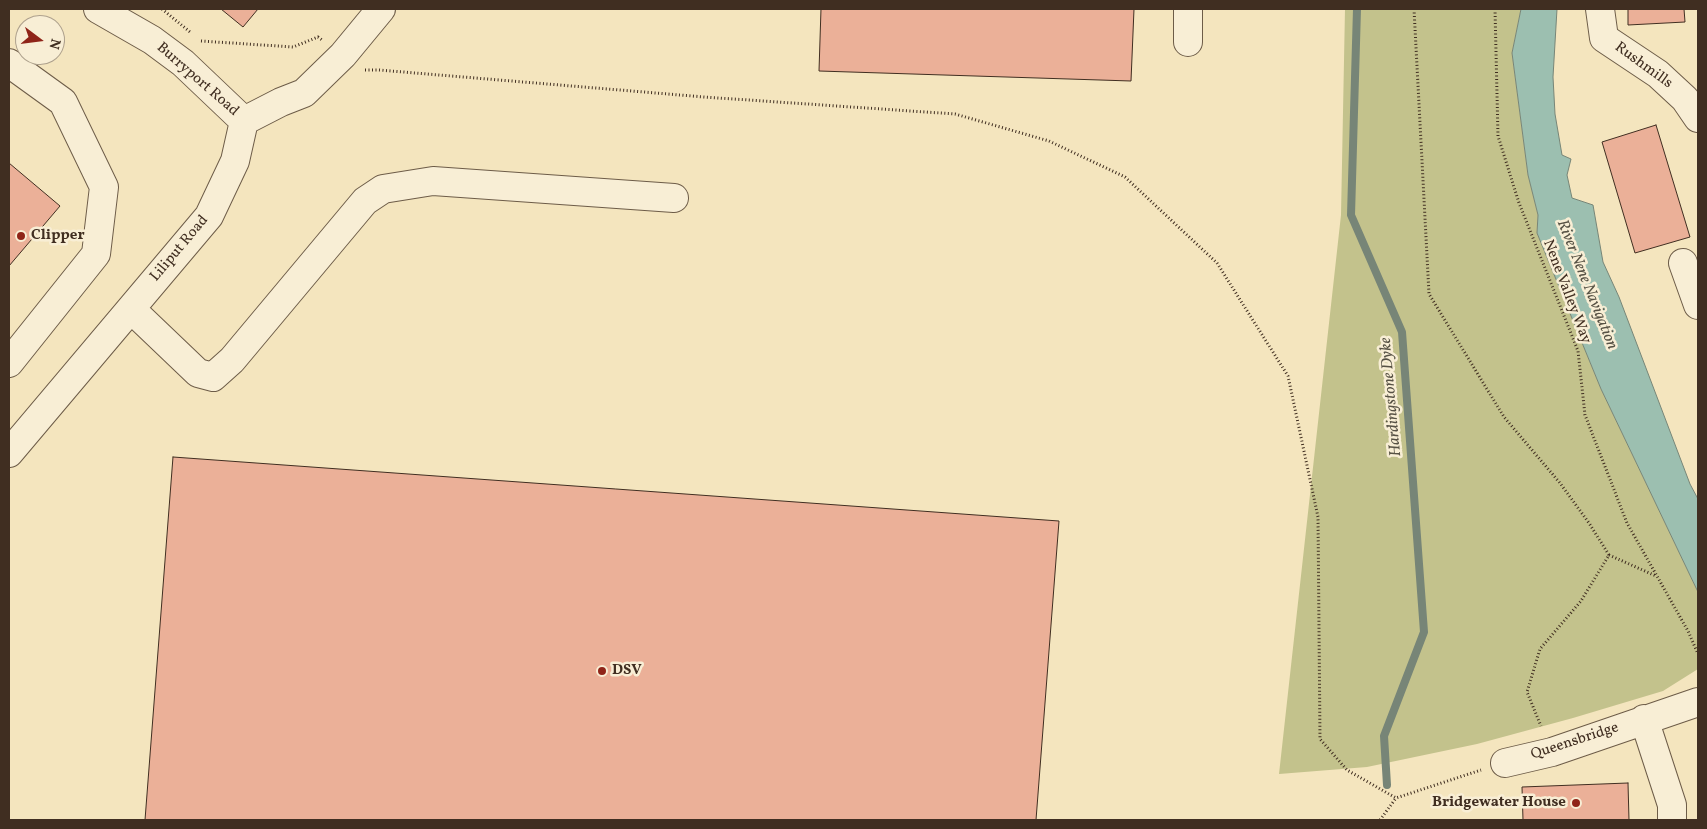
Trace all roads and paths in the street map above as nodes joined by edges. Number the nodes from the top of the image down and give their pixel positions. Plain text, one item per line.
1 (98, 9) edge
2 (162, 9) edge
3 (381, 9) edge
4 (1188, 9) edge
5 (1414, 9) edge
6 (1496, 9) edge
7 (1600, 9) edge
8 (324, 42) dead end
9 (1188, 42) dead end
10 (9, 63) edge
11 (360, 70) dead end
12 (1698, 118) edge
13 (244, 121) junction
14 (674, 198) dead end
15 (1683, 263) dead end
16 (1698, 305) edge
17 (130, 309) junction
18 (9, 364) edge
19 (9, 453) edge
20 (1609, 555) junction
21 (1657, 576) junction
22 (1698, 654) edge
23 (1696, 703) edge
24 (1644, 720) junction
25 (1552, 752) junction
26 (1505, 763) joint
27 (1396, 798) junction
28 (1380, 820) edge
29 (1672, 820) edge

1 - 13 street, Burryport Road
2 - 8 path
3 - 13 street
4 - 9 street
5 - 20 path
6 - 21 path, Nene Valley Way
7 - 12 street, Rushmills
10 - 18 street
11 - 27 path
13 - 17 street, Liliput Road
14 - 17 street
15 - 16 street
17 - 19 street, Liliput Road
20 - 21 path
20 - 25 path
21 - 22 path, Nene Valley Way
23 - 24 street, Queensbridge
24 - 25 street, Queensbridge
24 - 29 street
25 - 26 street, Queensbridge
26 - 27 path
27 - 28 path

